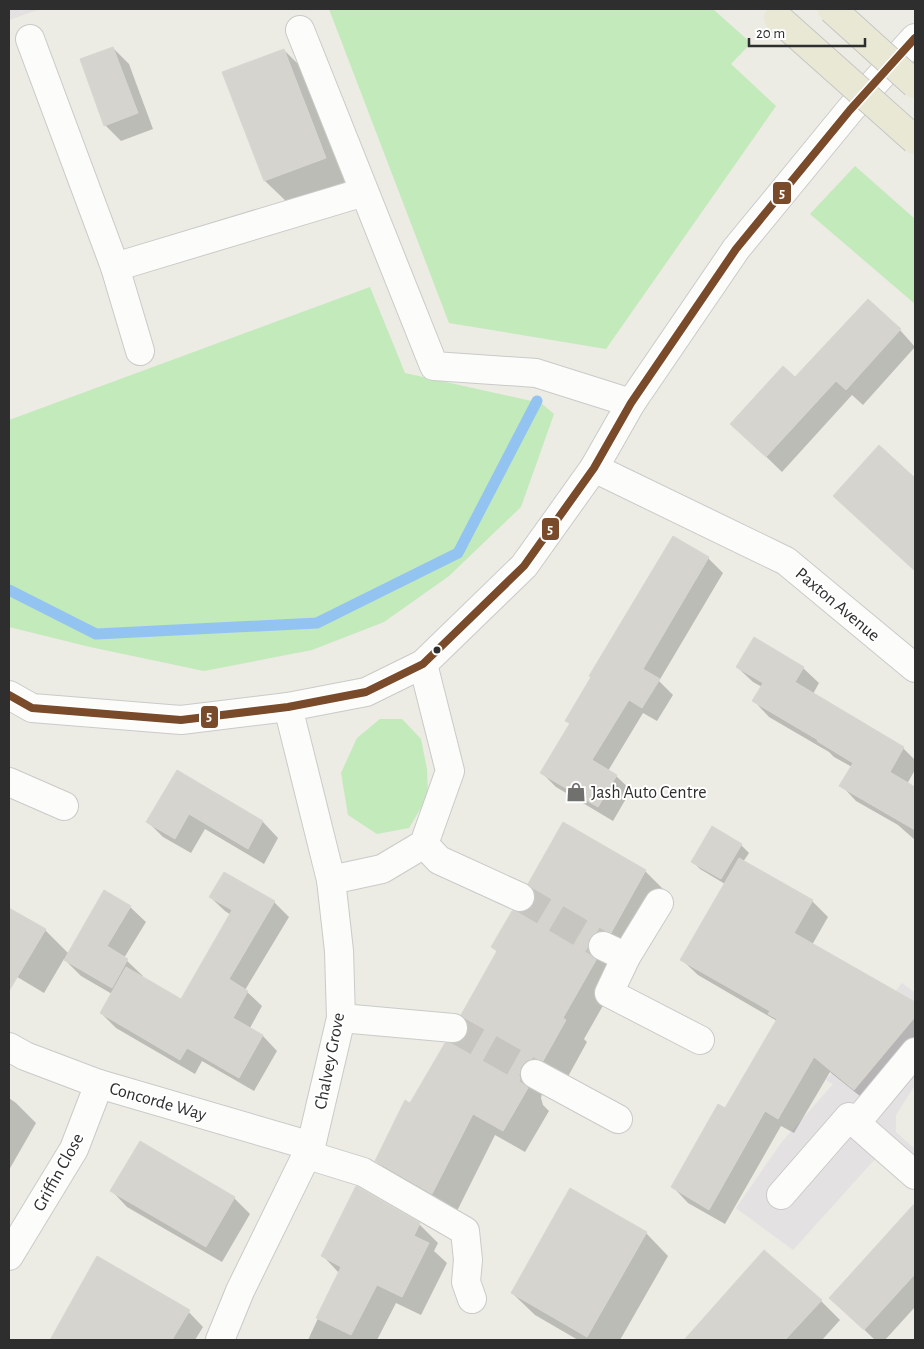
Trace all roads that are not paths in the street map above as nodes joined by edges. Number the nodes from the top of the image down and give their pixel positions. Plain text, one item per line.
1 (832, 9) edge
2 (778, 18) dead end
3 (300, 30) dead end
4 (915, 38) edge
5 (30, 39) dead end
6 (915, 84) edge
7 (915, 140) edge
8 (364, 192) junction
9 (115, 267) junction
10 (140, 351) dead end
11 (631, 403) junction
12 (594, 468) junction
13 (423, 664) junction
14 (915, 668) edge
15 (9, 695) edge
16 (288, 706) junction
17 (9, 782) edge
18 (64, 806) dead end
19 (424, 844) junction
20 (331, 880) junction
21 (520, 897) tunnel mouth
22 (659, 903) dead end
23 (341, 1018) junction
24 (453, 1028) tunnel mouth
25 (700, 1040) dead end
26 (9, 1047) edge
27 (915, 1052) edge
28 (535, 1074) tunnel mouth
29 (99, 1084) junction
30 (618, 1119) dead end
31 (856, 1123) junction
32 (310, 1151) junction
33 (915, 1175) edge
34 (781, 1195) dead end
35 (9, 1256) edge
36 (472, 1299) dead end
37 (220, 1340) edge

1 - 6 main road, bridge
2 - 7 main road, bridge
3 - 8 street
4 - 11 street
5 - 9 street
8 - 9 street
8 - 11 street
9 - 10 street
11 - 12 street
12 - 13 street
12 - 14 street, Paxton Avenue
13 - 16 street
13 - 19 street
15 - 16 street
16 - 20 street, Chalvey Grove
17 - 18 street
19 - 20 street
19 - 21 street
20 - 23 street, Chalvey Grove
22 - 25 street
23 - 24 street
23 - 32 street, Chalvey Grove
26 - 29 street, Concorde Way
27 - 31 street
28 - 30 street
29 - 32 street, Concorde Way
29 - 35 street, Griffin Close
31 - 33 street
31 - 34 street
32 - 36 street, Concorde Way
32 - 37 street, Chalvey Grove

